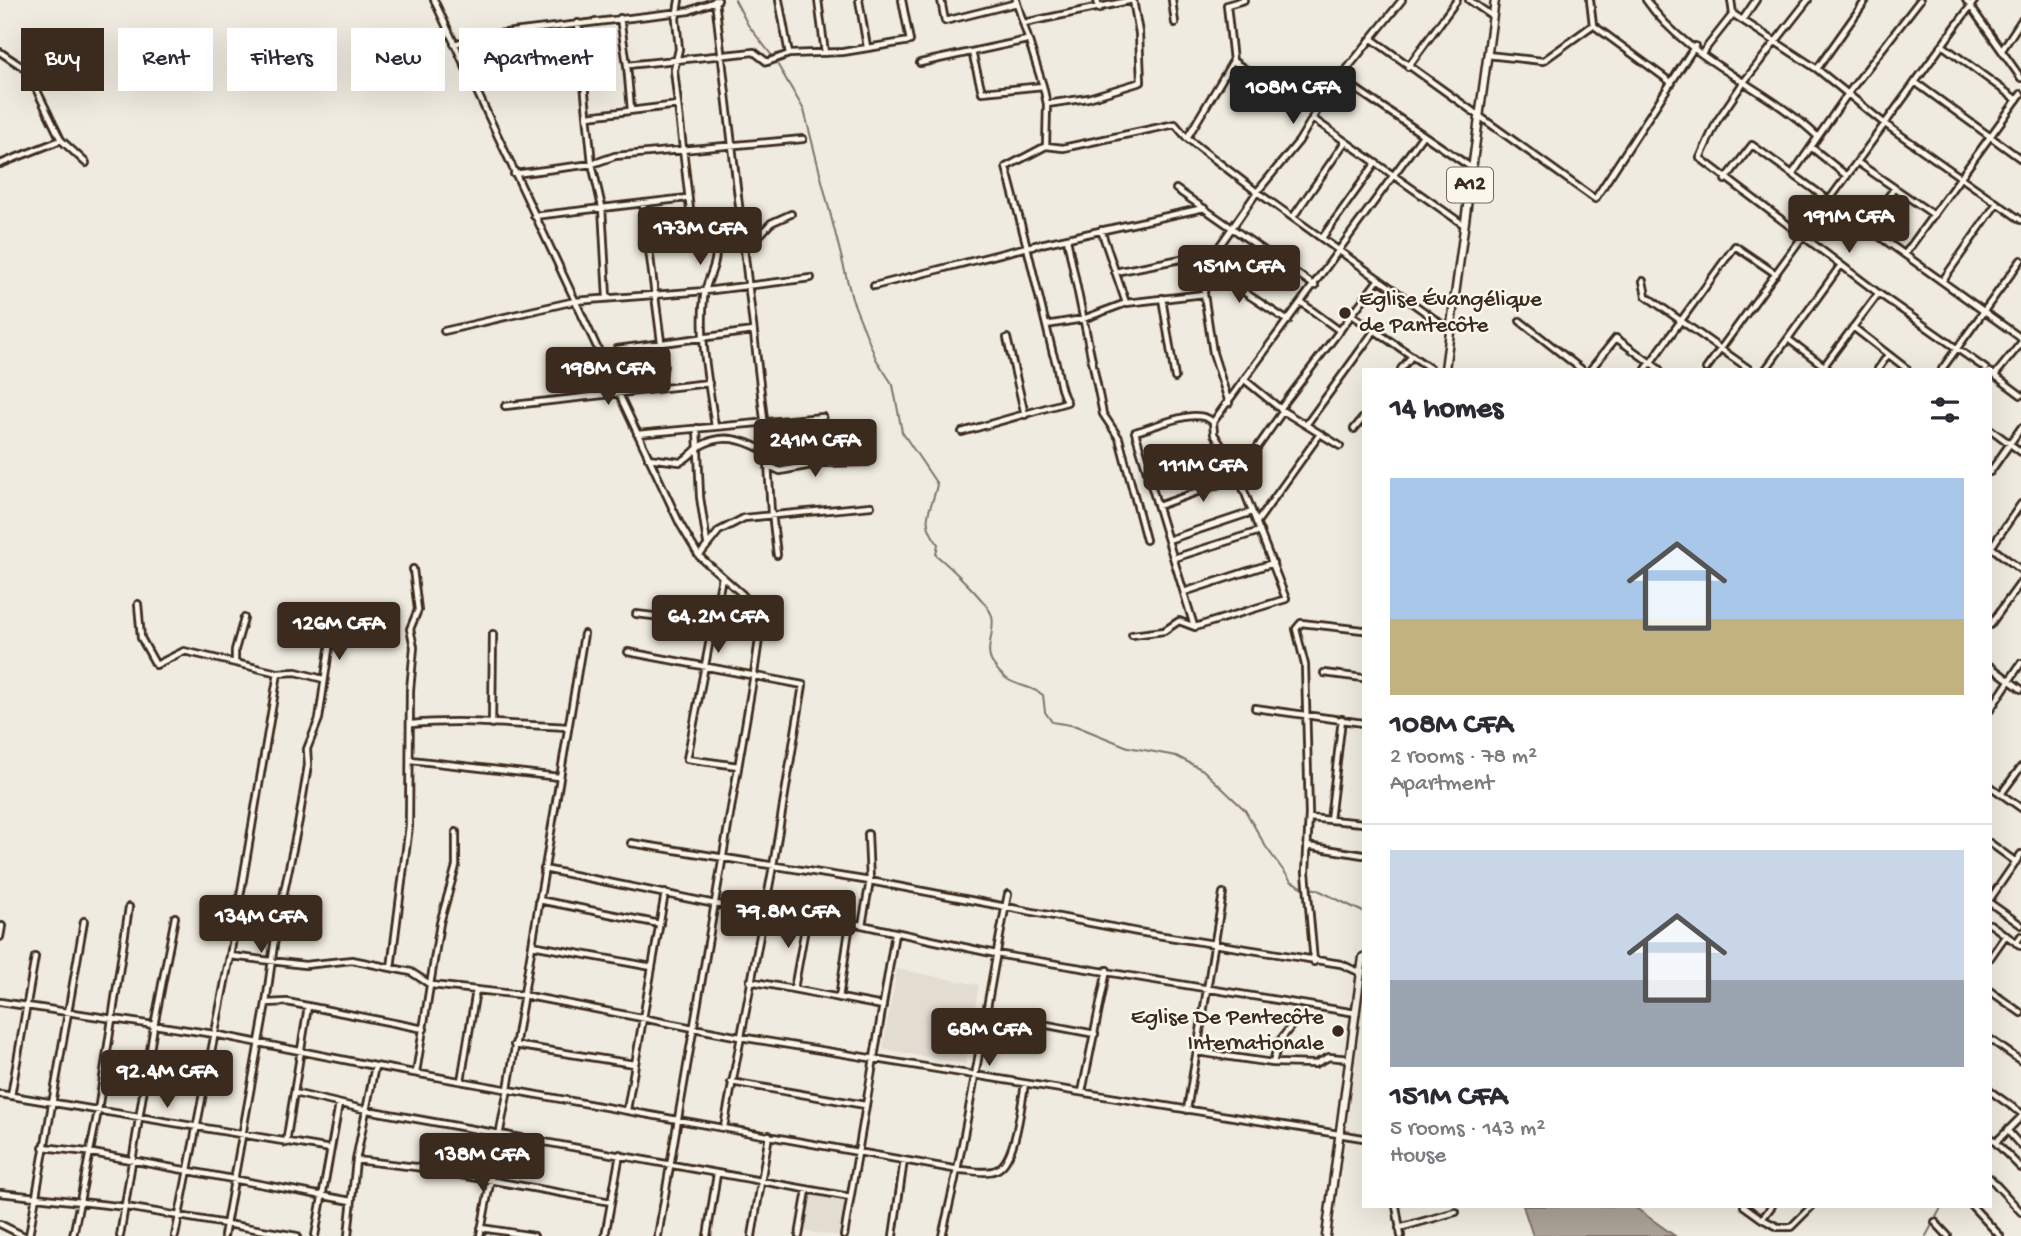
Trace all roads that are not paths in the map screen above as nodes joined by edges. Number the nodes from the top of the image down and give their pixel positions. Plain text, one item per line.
1 (434, 0) edge
2 (679, 0) edge
3 (779, 0) edge
4 (818, 0) edge
5 (859, 0) edge
6 (902, 0) edge
7 (941, 0) edge
8 (1097, 0) edge
9 (1134, 0) edge
10 (1172, 0) edge
11 (1244, 0) edge
12 (1402, 0) edge
13 (1457, 0) edge
14 (1469, 0) edge
15 (1494, 0) edge
16 (1591, 0) edge
17 (1646, 0) edge
18 (1731, 0) edge
19 (1756, 0) edge
20 (1808, 0) edge
21 (1866, 0) edge
22 (1920, 0) edge
23 (1966, 0) edge
24 (1975, 0) edge
25 (716, 1) edge
26 (1017, 2) edge
27 (1971, 6) junction
28 (1099, 9) junction
29 (678, 10) junction
30 (1733, 14) junction
31 (1492, 16) junction
32 (620, 18) junction
33 (1743, 19) junction
34 (2021, 21) edge
35 (578, 23) junction
36 (1024, 23) junction
37 (1175, 23) dead end
38 (1593, 25) junction
39 (1372, 39) junction
40 (1027, 40) junction
41 (1777, 42) junction
42 (454, 44) junction
43 (1942, 45) junction
44 (1695, 46) junction
45 (867, 47) junction
46 (2002, 50) junction
47 (0, 52) edge
48 (972, 52) junction
49 (1703, 52) junction
50 (825, 53) junction
51 (789, 54) junction
52 (720, 55) junction
53 (1487, 55) junction
54 (675, 60) junction
55 (1233, 61) junction
56 (920, 62) dead end
57 (627, 65) junction
58 (1408, 67) junction
59 (1816, 69) junction
60 (1340, 78) junction
61 (2021, 78) edge
62 (1916, 82) junction
63 (1672, 83) junction
64 (1743, 83) junction
65 (1043, 86) junction
66 (1849, 92) junction
67 (1327, 94) junction
68 (2021, 94) edge
69 (2017, 100) junction
70 (1046, 104) junction
71 (678, 106) junction
72 (631, 110) junction
73 (1479, 114) junction
74 (589, 116) junction
75 (1312, 118) junction
76 (1885, 124) junction
77 (1423, 135) junction
78 (1818, 137) junction
79 (1187, 138) junction
80 (1990, 138) junction
81 (803, 139) dead end
82 (61, 140) junction
83 (1345, 142) junction
84 (1046, 146) junction
85 (730, 147) junction
86 (1811, 148) junction
87 (682, 150) junction
88 (2021, 159) edge
89 (1857, 162) junction
90 (86, 163) dead end
91 (0, 164) edge
92 (592, 164) junction
93 (1375, 164) junction
94 (1473, 168) junction
95 (1793, 173) junction
96 (514, 174) junction
97 (1847, 176) junction
98 (1962, 177) junction
99 (1393, 178) junction
100 (1726, 180) junction
101 (1176, 189) dead end
102 (1894, 189) junction
103 (1257, 192) junction
104 (687, 198) junction
105 (1830, 200) junction
106 (643, 203) junction
107 (1997, 203) junction
108 (602, 207) junction
109 (1204, 208) junction
110 (791, 215) dead end
111 (1934, 215) junction
112 (534, 216) junction
113 (1293, 217) junction
114 (2021, 220) edge
115 (1464, 225) junction
116 (1866, 226) junction
117 (1232, 227) junction
118 (1101, 230) junction
119 (1803, 236) junction
120 (742, 238) junction
121 (1322, 238) junction
122 (1067, 239) junction
123 (712, 240) junction
124 (1027, 247) junction
125 (1340, 251) junction
126 (1905, 254) junction
127 (2021, 260) edge
128 (1841, 265) junction
129 (1205, 267) junction
130 (1115, 272) junction
131 (1776, 274) junction
132 (811, 278) dead end
133 (1379, 279) junction
134 (1943, 280) junction
135 (1643, 281) dead end
136 (747, 285) junction
137 (874, 286) dead end
138 (1315, 286) junction
139 (705, 291) junction
140 (1878, 293) junction
141 (1204, 294) junction
142 (653, 295) junction
143 (607, 297) junction
144 (1162, 298) junction
145 (575, 301) junction
146 (1126, 303) junction
147 (1302, 303) junction
148 (1984, 311) junction
149 (1352, 315) junction
150 (1083, 319) junction
151 (1288, 321) junction
152 (1520, 321) dead end
153 (1682, 321) junction
154 (1046, 326) junction
155 (1853, 327) junction
156 (1375, 330) junction
157 (1450, 330) junction
158 (444, 331) dead end
159 (753, 331) junction
160 (1340, 331) junction
161 (703, 337) junction
162 (1007, 338) dead end
163 (1788, 339) junction
164 (2021, 341) edge
165 (660, 342) junction
166 (1722, 349) junction
167 (1957, 349) junction
168 (1888, 355) junction
169 (1412, 356) junction
170 (1650, 363) junction
171 (1402, 368) edge
172 (1430, 368) edge
173 (1445, 368) edge
174 (1580, 368) edge
175 (1592, 368) edge
176 (1647, 368) edge
177 (1658, 368) edge
178 (1707, 368) edge
179 (1748, 368) edge
180 (1767, 368) edge
181 (1826, 368) edge
182 (1879, 368) edge
183 (1906, 368) edge
184 (1943, 368) edge
185 (1984, 368) edge
186 (1992, 370) edge
187 (608, 373) junction
188 (1992, 373) edge
189 (1175, 378) dead end
190 (1246, 381) junction
191 (709, 383) junction
192 (660, 386) junction
193 (618, 394) junction
194 (2021, 395) edge
195 (1229, 404) junction
196 (505, 406) dead end
197 (1282, 410) junction
198 (1025, 415) junction
199 (823, 417) dead end
200 (1362, 419) edge
201 (1213, 422) junction
202 (764, 423) junction
203 (1306, 425) junction
204 (715, 427) junction
205 (697, 428) junction
206 (2021, 428) edge
207 (1354, 429) dead end
208 (1992, 430) edge
209 (962, 432) dead end
210 (637, 434) junction
211 (1320, 434) junction
212 (766, 443) junction
213 (2010, 444) junction
214 (1340, 446) dead end
215 (698, 449) junction
216 (2021, 452) edge
217 (648, 458) junction
218 (867, 463) dead end
219 (768, 466) junction
220 (1992, 469) edge
221 (1148, 472) junction
222 (1239, 477) junction
223 (2021, 504) edge
224 (871, 506) dead end
225 (1158, 506) junction
226 (1252, 512) junction
227 (771, 513) junction
228 (1257, 522) junction
229 (1260, 531) junction
230 (1146, 540) dead end
231 (1168, 540) junction
232 (708, 544) junction
233 (1992, 544) edge
234 (1992, 548) edge
235 (777, 555) dead end
236 (699, 556) junction
237 (1174, 558) junction
238 (1273, 563) junction
239 (413, 569) dead end
240 (2021, 570) edge
241 (722, 576) junction
242 (2021, 582) edge
243 (1184, 592) junction
244 (138, 604) dead end
245 (636, 614) dead end
246 (244, 618) dead end
247 (1992, 622) edge
248 (714, 623) junction
249 (1195, 627) junction
250 (1362, 630) edge
251 (584, 634) dead end
252 (493, 635) dead end
253 (1132, 635) dead end
254 (330, 642) dead end
255 (628, 652) dead end
256 (235, 660) junction
257 (2021, 663) edge
258 (705, 666) junction
259 (1992, 667) edge
260 (278, 673) junction
261 (1324, 673) dead end
262 (754, 674) junction
263 (1362, 678) edge
264 (323, 679) junction
265 (2009, 680) junction
266 (2021, 689) edge
267 (1992, 707) edge
268 (1255, 708) dead end
269 (1305, 715) junction
270 (1342, 719) junction
271 (1362, 723) edge
272 (412, 724) junction
273 (492, 724) junction
274 (567, 727) junction
275 (411, 760) junction
276 (738, 766) junction
277 (2021, 767) edge
278 (559, 777) junction
279 (1992, 787) edge
280 (2001, 794) junction
281 (2021, 808) edge
282 (1309, 818) junction
283 (1330, 820) junction
284 (1362, 822) edge
285 (456, 832) dead end
286 (868, 834) dead end
287 (631, 843) dead end
288 (1992, 844) edge
289 (1307, 846) junction
290 (2021, 854) edge
291 (1362, 855) edge
292 (723, 858) junction
293 (2016, 862) junction
294 (774, 866) junction
295 (544, 869) junction
296 (870, 881) junction
297 (665, 893) junction
298 (1223, 893) dead end
299 (1008, 894) dead end
300 (1992, 896) edge
301 (539, 900) junction
302 (1992, 901) edge
303 (715, 904) junction
304 (129, 907) dead end
305 (1005, 907) junction
306 (765, 910) junction
307 (175, 917) dead end
308 (807, 917) junction
309 (83, 921) dead end
310 (850, 923) junction
311 (660, 924) junction
312 (862, 925) junction
313 (1992, 925) edge
314 (2021, 925) edge
315 (2, 926) dead end
316 (895, 933) junction
317 (2006, 935) junction
318 (2021, 936) edge
319 (0, 937) edge
320 (2019, 944) edge
321 (531, 945) junction
322 (1214, 945) junction
323 (996, 954) junction
324 (1992, 955) edge
325 (230, 956) junction
326 (35, 957) dead end
327 (273, 960) junction
328 (1314, 962) junction
329 (1362, 965) edge
330 (652, 967) junction
331 (391, 968) junction
332 (1107, 970) junction
333 (1361, 973) junction
334 (750, 981) junction
335 (431, 985) junction
336 (794, 989) junction
337 (1207, 989) junction
338 (476, 990) junction
339 (1992, 992) edge
340 (523, 995) junction
341 (839, 998) junction
342 (0, 1002) edge
343 (266, 1003) junction
344 (28, 1006) junction
345 (307, 1006) junction
346 (883, 1006) junction
347 (68, 1012) junction
348 (984, 1013) junction
349 (1356, 1013) junction
350 (2021, 1013) edge
351 (1299, 1016) dead end
352 (112, 1019) junction
353 (644, 1019) junction
354 (154, 1026) junction
355 (693, 1027) junction
356 (424, 1029) junction
357 (214, 1034) junction
358 (1095, 1034) junction
359 (740, 1037) junction
360 (1992, 1040) edge
361 (259, 1043) junction
362 (514, 1045) junction
363 (299, 1051) junction
364 (1197, 1052) junction
365 (875, 1059) junction
366 (1350, 1059) junction
367 (2021, 1061) edge
368 (1273, 1063) junction
369 (634, 1064) junction
370 (375, 1066) junction
371 (416, 1073) junction
372 (975, 1075) junction
373 (461, 1081) junction
374 (731, 1082) junction
375 (1025, 1084) junction
376 (508, 1089) junction
377 (1083, 1092) junction
378 (294, 1093) junction
379 (1992, 1093) edge
380 (0, 1094) edge
381 (12, 1096) junction
382 (50, 1102) junction
383 (339, 1104) junction
384 (865, 1105) junction
385 (367, 1110) junction
386 (627, 1110) junction
387 (1187, 1110) junction
388 (98, 1111) junction
389 (2021, 1115) edge
390 (141, 1118) junction
391 (677, 1119) junction
392 (724, 1127) junction
393 (196, 1128) junction
394 (2007, 1130) junction
395 (499, 1134) junction
396 (769, 1135) junction
397 (1339, 1135) junction
398 (243, 1136) junction
399 (1362, 1138) edge
400 (1992, 1139) edge
401 (1996, 1142) junction
402 (286, 1143) junction
403 (2021, 1146) edge
404 (43, 1147) junction
405 (331, 1149) junction
406 (858, 1150) junction
407 (87, 1152) junction
408 (620, 1154) junction
409 (356, 1160) junction
410 (904, 1160) junction
411 (133, 1161) junction
412 (669, 1165) junction
413 (2021, 1168) edge
414 (958, 1170) junction
415 (187, 1171) junction
416 (717, 1174) junction
417 (234, 1179) junction
418 (1992, 1180) edge
419 (489, 1181) junction
420 (760, 1181) junction
421 (807, 1190) junction
422 (0, 1193) edge
423 (322, 1195) junction
424 (850, 1197) junction
425 (35, 1198) junction
426 (351, 1201) junction
427 (79, 1202) junction
428 (611, 1202) junction
429 (127, 1207) junction
430 (1396, 1208) edge
431 (1747, 1208) edge
432 (1770, 1208) edge
433 (1810, 1208) edge
434 (1974, 1208) edge
435 (1456, 1212) dead end
436 (2021, 1212) edge
437 (178, 1216) junction
438 (1762, 1219) junction
439 (1936, 1222) dead end
440 (0, 1224) edge
441 (226, 1224) junction
442 (481, 1227) junction
443 (1399, 1228) junction
444 (269, 1234) edge
445 (26, 1236) edge
446 (73, 1236) edge
447 (120, 1236) edge
448 (175, 1236) edge
449 (223, 1236) edge
450 (297, 1236) edge
451 (315, 1236) edge
452 (348, 1236) edge
453 (480, 1236) edge
454 (534, 1236) edge
455 (605, 1236) edge
456 (658, 1236) edge
457 (707, 1236) edge
458 (752, 1236) edge
459 (799, 1236) edge
460 (844, 1236) edge
461 (893, 1236) edge
462 (942, 1236) edge
463 (1325, 1236) edge
464 (1401, 1236) edge
465 (1948, 1236) edge
466 (2000, 1236) edge

1 - 42 street
2 - 29 street
3 - 51 street
4 - 50 street
5 - 45 street
6 - 45 street
7 - 26 street
8 - 28 street
9 - 28 street
9 - 70 street
10 - 37 street
11 - 55 street
12 - 39 street
13 - 58 street
14 - 31 street
15 - 31 main road, A12
16 - 38 street
17 - 44 street
18 - 30 street
19 - 33 street
20 - 41 street
21 - 59 street
22 - 66 street
23 - 27 street
24 - 27 street
25 - 29 street
25 - 52 street
26 - 36 street
27 - 43 street
27 - 46 street
28 - 36 street
29 - 32 street
29 - 54 street
30 - 33 street
30 - 49 street
31 - 53 main road, A12
32 - 35 street
32 - 57 street
33 - 41 street
34 - 46 street
35 - 42 street
35 - 74 street
36 - 40 street
38 - 53 street
38 - 63 street
39 - 58 street
39 - 60 street
40 - 48 street
40 - 65 street
41 - 59 street
41 - 64 street
42 - 96 street
43 - 62 street
43 - 69 street
44 - 49 street
44 - 63 street
45 - 50 street
46 - 61 street
47 - 82 street
48 - 56 street
48 - 65 street
49 - 64 street
50 - 51 street
51 - 52 street
52 - 54 street
52 - 85 street
53 - 73 main road, A12
54 - 57 street
54 - 71 street
55 - 67 street
55 - 79 street
57 - 72 street
58 - 73 street
59 - 66 street
60 - 67 street
60 - 77 street
62 - 76 street
62 - 80 street
63 - 73 street
64 - 78 street
64 - 100 street
65 - 70 street
66 - 76 street
66 - 78 street
67 - 75 street
68 - 69 street
69 - 80 street
70 - 84 street
71 - 72 street
71 - 87 street
72 - 74 street
73 - 94 main road, A12
74 - 92 street
75 - 83 street
75 - 103 street
76 - 89 street
76 - 98 street
77 - 94 street
77 - 99 street
78 - 86 street
79 - 84 street
79 - 103 street
80 - 88 street
80 - 98 street
81 - 85 street
82 - 90 street
82 - 91 street
83 - 93 street
83 - 113 street
84 - 124 street
85 - 87 street
85 - 120 street
86 - 95 street
86 - 97 street
87 - 92 street
87 - 104 street
89 - 97 street
89 - 102 street
92 - 96 street
92 - 108 street
93 - 99 street
93 - 121 street
94 - 115 main road, A12
95 - 100 street
95 - 105 street
96 - 112 street
97 - 105 street
98 - 107 street
98 - 111 street
99 - 115 street
99 - 125 street
100 - 119 street
101 - 109 street
102 - 111 street
102 - 116 street
103 - 113 street
103 - 117 street
104 - 106 street
104 - 123 street
105 - 116 street
105 - 119 street
106 - 108 street
106 - 142 street
107 - 114 street
107 - 134 street
108 - 112 street
108 - 143 street
109 - 117 street
109 - 118 street
110 - 120 street
111 - 126 street
112 - 145 street
113 - 121 street
115 - 157 main road, A12
116 - 126 street
117 - 129 street
117 - 138 street
118 - 122 street
118 - 130 street
119 - 128 street
119 - 131 street
120 - 123 street
120 - 136 street
121 - 125 street
122 - 124 street
122 - 150 street
123 - 139 street
124 - 137 street
124 - 154 street
125 - 133 street
125 - 138 street
126 - 134 street
127 - 148 street
128 - 140 street
128 - 163 street
129 - 130 street
129 - 141 street
129 - 151 street
130 - 146 street
131 - 153 street
131 - 166 street
132 - 136 street
133 - 149 street
133 - 157 street
134 - 148 street
135 - 153 street
136 - 139 street
136 - 159 street
138 - 147 street
139 - 142 street
139 - 161 street
140 - 155 street
140 - 167 street
141 - 144 street
141 - 195 street
142 - 143 street
142 - 165 street
143 - 145 street
144 - 146 street
144 - 189 street
145 - 158 street
145 - 187 street
146 - 150 street
147 - 151 street
147 - 160 street
148 - 164 street
148 - 167 street
149 - 156 street
149 - 160 street
150 - 154 street
150 - 230 street
151 - 190 street
152 - 174 street
153 - 166 street
153 - 170 street
154 - 198 street
155 - 168 street
155 - 181 street
156 - 169 street
156 - 203 street
157 - 173 main road, A12
159 - 161 street
159 - 202 street
160 - 197 street
161 - 165 street
161 - 191 street
162 - 198 street
163 - 180 street
163 - 181 street
164 - 186 street
165 - 187 street
165 - 192 street
166 - 178 street
166 - 179 street
167 - 184 street
167 - 185 street
168 - 182 street
168 - 183 street
169 - 171 street
169 - 172 street
170 - 175 street
170 - 176 street
170 - 177 street
187 - 193 street
188 - 194 street
190 - 195 street
190 - 197 street
191 - 192 street
191 - 204 street
192 - 193 street
193 - 196 street
193 - 210 street
195 - 201 street
197 - 203 street
197 - 222 street
198 - 209 street
199 - 202 street
200 - 207 street
201 - 221 street
201 - 221 street
202 - 204 street
202 - 212 street
203 - 211 street
204 - 205 street
205 - 210 street
205 - 215 street
206 - 213 street
208 - 213 street
210 - 217 street
211 - 214 street
211 - 228 street
212 - 215 street
212 - 219 street
213 - 216 street
213 - 220 street
215 - 217 street
215 - 232 street
217 - 236 street
218 - 219 street
219 - 227 street
221 - 225 street
222 - 225 street
222 - 226 street
223 - 233 street
224 - 227 street
225 - 231 street
226 - 228 street
226 - 231 street
227 - 232 street
227 - 235 street
228 - 229 street
229 - 237 street
229 - 238 street
231 - 237 street
232 - 236 street
234 - 240 street
236 - 241 street
237 - 243 street
238 - 243 street
238 - 249 street
239 - 272 street
241 - 248 street
241 - 262 street
242 - 247 street
243 - 249 street
244 - 256 street
245 - 248 street
246 - 256 street
248 - 258 street
249 - 253 street
250 - 269 street
251 - 274 street
252 - 273 street
254 - 264 street
255 - 258 street
256 - 260 street
257 - 265 street
258 - 262 street
258 - 276 street
259 - 265 street
260 - 264 street
260 - 325 street
261 - 263 street
262 - 276 street
262 - 294 street
264 - 327 street
265 - 266 street
265 - 267 street
268 - 269 street
269 - 270 street
269 - 282 street
270 - 271 street
270 - 283 street
272 - 273 street
272 - 275 street
273 - 274 street
274 - 278 street
275 - 278 street
275 - 331 street
276 - 292 street
277 - 280 street
278 - 295 street
279 - 280 street
280 - 281 street
282 - 283 street
282 - 289 street
283 - 284 street
285 - 335 street
286 - 296 street
287 - 292 street
288 - 293 street
289 - 291 street
289 - 328 street
290 - 293 street
292 - 294 street
292 - 303 street
293 - 300 street
294 - 296 street
294 - 306 street
295 - 297 street
295 - 301 street
296 - 305 street
296 - 312 street
297 - 303 street
297 - 311 street
298 - 322 street
299 - 305 street
301 - 311 street
301 - 321 street
302 - 314 street
303 - 306 street
303 - 355 street
304 - 352 street
305 - 322 street
305 - 323 street
306 - 308 street
306 - 334 street
307 - 354 street
308 - 310 street
308 - 336 street
309 - 347 street
310 - 312 street
310 - 341 street
311 - 330 street
312 - 316 street
313 - 317 street
315 - 319 street
316 - 323 street
316 - 346 street
317 - 320 street
317 - 324 street
318 - 320 street
321 - 330 street
321 - 340 street
322 - 328 street
322 - 337 street
323 - 332 street
323 - 348 street
325 - 327 street
325 - 357 street
326 - 344 street
327 - 331 street
327 - 343 street
328 - 333 street
329 - 333 main road
330 - 353 street
331 - 335 street
332 - 337 street
332 - 358 street
333 - 349 main road
334 - 336 street
334 - 359 street
335 - 338 street
335 - 356 street
336 - 341 street
337 - 349 street
337 - 364 street
338 - 340 street
338 - 373 street
339 - 350 street
340 - 353 street
340 - 362 street
341 - 346 street
342 - 344 street
343 - 345 street
343 - 361 street
344 - 347 street
344 - 381 street
345 - 356 street
345 - 363 street
346 - 365 street
347 - 352 street
347 - 382 street
348 - 358 street
348 - 372 street
349 - 366 main road
351 - 368 street
352 - 354 street
352 - 388 street
353 - 355 street
353 - 369 street
354 - 357 street
354 - 390 street
355 - 359 street
355 - 391 street
356 - 371 street
357 - 361 street
357 - 393 street
358 - 377 street
359 - 365 street
359 - 374 street
360 - 367 street
361 - 363 street
361 - 398 street
362 - 369 street
362 - 376 street
363 - 370 street
363 - 378 street
364 - 368 street
364 - 387 street
365 - 372 street
365 - 384 street
366 - 368 street
366 - 397 main road
369 - 386 street
370 - 371 street
370 - 385 street
371 - 373 street
372 - 375 street
372 - 414 street
373 - 376 street
374 - 384 street
374 - 392 street
375 - 377 street
375 - 414 street
376 - 386 street
376 - 395 street
377 - 387 street
378 - 383 street
378 - 402 street
379 - 389 street
380 - 381 street
381 - 382 street
382 - 388 street
382 - 404 street
383 - 385 street
383 - 405 street
384 - 406 street
385 - 395 street
385 - 409 street
386 - 391 street
387 - 397 street
388 - 390 street
388 - 407 street
389 - 394 street
390 - 393 street
390 - 411 street
391 - 392 street
391 - 412 street
392 - 396 street
393 - 398 street
393 - 415 street
394 - 401 street
394 - 403 street
395 - 408 street
395 - 419 street
396 - 406 street
396 - 420 street
397 - 399 street
397 - 463 main road
398 - 402 street
398 - 417 street
400 - 401 street
401 - 413 street
402 - 405 street
404 - 407 street
404 - 425 street
405 - 423 street
406 - 410 street
406 - 424 street
407 - 411 street
407 - 427 street
408 - 412 street
408 - 428 street
409 - 419 street
409 - 426 street
410 - 414 street
410 - 461 street
411 - 415 street
411 - 429 street
412 - 416 street
412 - 456 street
414 - 462 street
415 - 417 street
415 - 437 street
416 - 420 street
416 - 457 street
417 - 423 street
417 - 441 street
418 - 436 street
419 - 428 street
419 - 442 street
420 - 421 street
420 - 458 street
421 - 424 street
421 - 459 street
422 - 425 street
423 - 426 street
423 - 451 street
424 - 460 street
425 - 427 street
425 - 445 street
426 - 452 street
427 - 429 street
427 - 446 street
428 - 455 street
429 - 437 street
429 - 447 street
430 - 443 street
431 - 438 street
432 - 438 street
433 - 438 street
434 - 466 street
435 - 443 street
437 - 441 street
437 - 448 street
439 - 465 street
440 - 445 street
441 - 444 street
441 - 449 street
442 - 453 street
442 - 454 street
443 - 464 street
444 - 450 street

